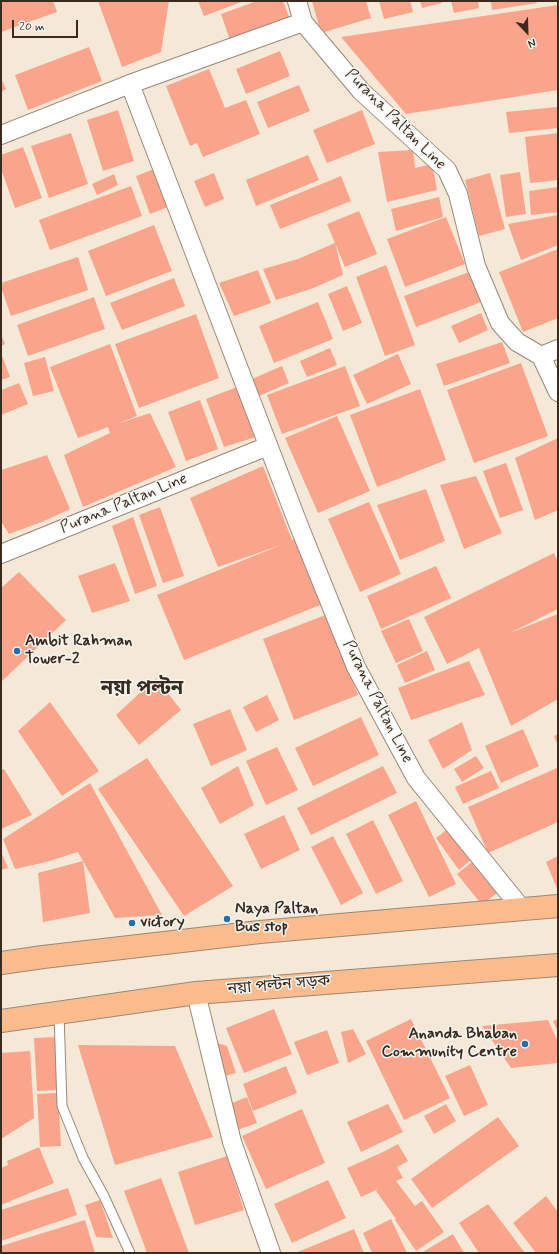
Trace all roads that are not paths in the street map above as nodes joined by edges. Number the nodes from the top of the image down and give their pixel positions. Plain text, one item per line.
1 (297, 1) edge
2 (303, 22) junction
3 (130, 84) junction
4 (1, 135) edge
5 (558, 349) edge
6 (541, 356) junction
7 (558, 392) edge
8 (268, 446) junction
9 (1, 554) edge
10 (558, 906) edge
11 (522, 909) junction
12 (1, 963) edge
13 (558, 965) edge
14 (196, 993) junction
15 (59, 1011) junction
16 (1, 1020) edge
17 (130, 1253) edge
18 (271, 1253) edge

1 - 2 street, Purana Paltan Line
2 - 3 street
2 - 6 street, Purana Paltan Line
3 - 4 street
3 - 8 street, Purana Paltan Line
5 - 6 street
6 - 7 street
8 - 9 street, Purana Paltan Line
8 - 11 street, Purana Paltan Line
10 - 11 main road
11 - 12 main road
13 - 14 main road, নয়া পল্টন সড়ক
14 - 15 main road, নয়া পল্টন সড়ক
14 - 18 street
15 - 16 main road, নয়া পল্টন সড়ক
15 - 17 lane

